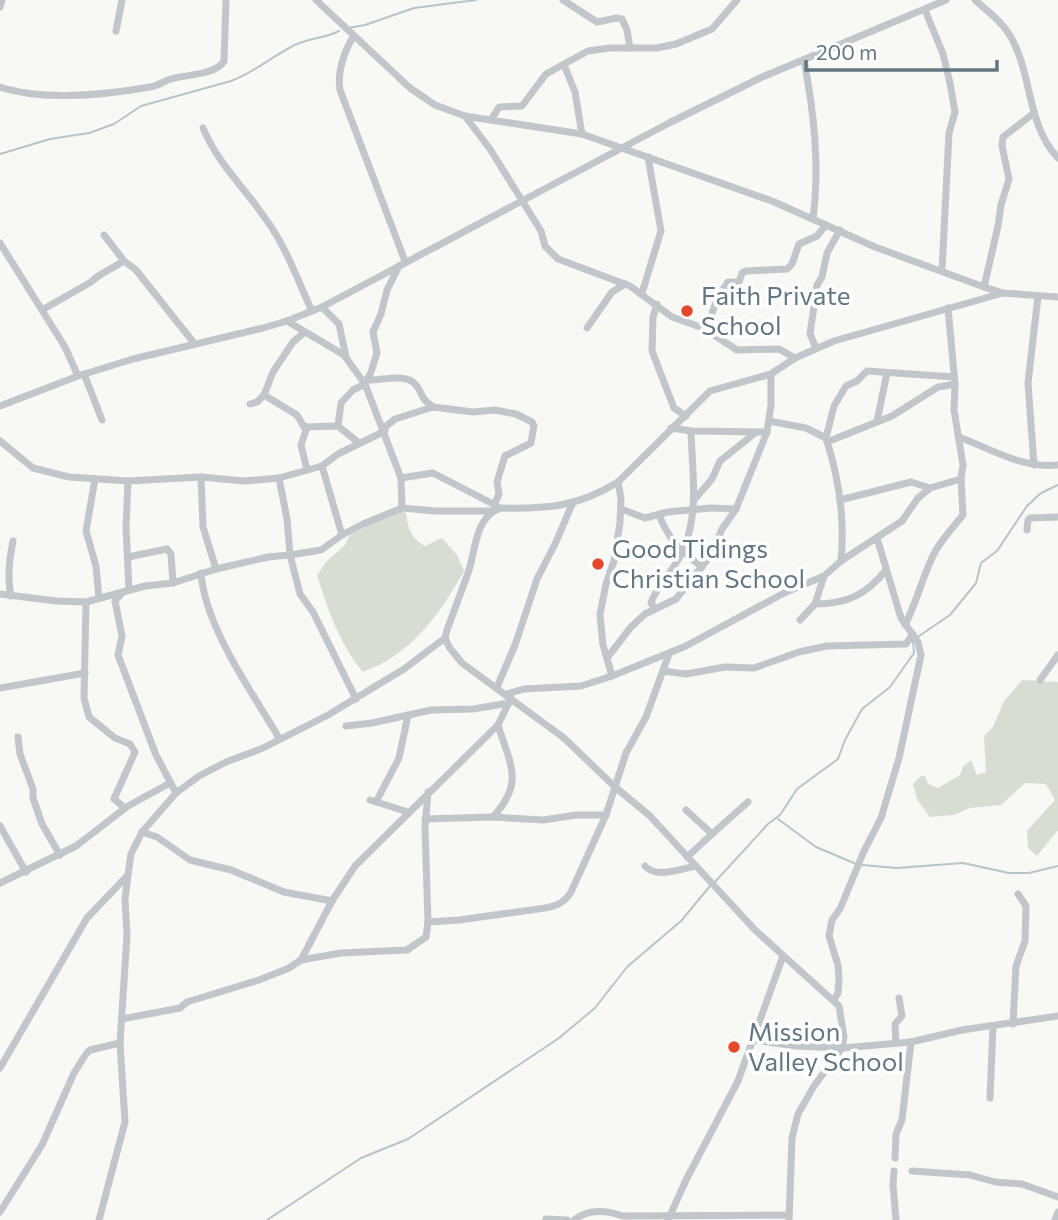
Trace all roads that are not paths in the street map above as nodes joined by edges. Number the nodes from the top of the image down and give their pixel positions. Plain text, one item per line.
1 (2, 0) edge
2 (122, 0) edge
3 (226, 0) edge
4 (316, 0) edge
5 (563, 0) edge
6 (737, 0) edge
7 (946, 0) edge
8 (975, 0) edge
9 (0, 7) edge
10 (925, 9) junction
11 (116, 31) dead end
12 (353, 37) junction
13 (629, 48) junction
14 (804, 60) junction
15 (564, 65) junction
16 (0, 87) edge
17 (1034, 113) junction
18 (465, 116) junction
19 (491, 120) junction
20 (203, 128) dead end
21 (582, 134) junction
22 (623, 149) junction
23 (648, 158) junction
24 (1058, 158) edge
25 (522, 200) junction
26 (813, 219) junction
27 (826, 225) junction
28 (840, 230) junction
29 (104, 234) dead end
30 (0, 243) edge
31 (124, 261) junction
32 (402, 262) junction
33 (943, 270) junction
34 (625, 284) junction
35 (984, 288) junction
36 (642, 293) junction
37 (1003, 293) junction
38 (1038, 296) junction
39 (1058, 297) edge
40 (657, 304) junction
41 (322, 307) junction
42 (948, 308) junction
43 (42, 310) junction
44 (312, 310) junction
45 (287, 321) junction
46 (587, 328) dead end
47 (706, 330) junction
48 (305, 332) junction
49 (194, 343) junction
50 (816, 348) junction
51 (346, 357) junction
52 (795, 358) junction
53 (887, 373) junction
54 (771, 374) junction
55 (81, 375) junction
56 (954, 381) junction
57 (366, 382) junction
58 (264, 395) junction
59 (250, 404) dead end
60 (0, 406) edge
61 (433, 407) junction
62 (686, 416) junction
63 (102, 420) dead end
64 (769, 421) junction
65 (877, 421) junction
66 (306, 426) junction
67 (338, 426) junction
68 (671, 428) junction
69 (384, 430) junction
70 (691, 431) junction
71 (766, 432) junction
72 (756, 433) junction
73 (959, 437) junction
74 (827, 440) junction
75 (0, 441) edge
76 (359, 443) junction
77 (1058, 464) edge
78 (1034, 465) junction
79 (322, 466) junction
80 (307, 470) junction
81 (201, 477) junction
82 (279, 478) junction
83 (401, 478) junction
84 (95, 479) junction
85 (961, 479) junction
86 (128, 481) junction
87 (618, 482) junction
88 (930, 488) junction
89 (694, 500) junction
90 (840, 500) junction
91 (573, 502) junction
92 (402, 508) junction
93 (496, 508) junction
94 (621, 509) junction
95 (736, 509) junction
96 (694, 510) junction
97 (659, 514) junction
98 (1058, 517) edge
99 (1027, 530) dead end
100 (342, 535) junction
101 (877, 538) junction
102 (13, 541) dead end
103 (682, 552) junction
104 (290, 555) junction
105 (128, 556) junction
106 (841, 561) junction
107 (702, 567) junction
108 (216, 569) junction
109 (886, 569) junction
110 (201, 573) junction
111 (824, 576) junction
112 (173, 583) junction
113 (126, 591) junction
114 (0, 594) edge
115 (11, 596) junction
116 (99, 598) junction
117 (86, 602) junction
118 (815, 604) junction
119 (655, 608) junction
120 (800, 620) dead end
121 (905, 625) junction
122 (912, 634) junction
123 (445, 638) junction
124 (669, 654) junction
125 (1058, 655) edge
126 (607, 659) junction
127 (663, 671) junction
128 (85, 673) junction
129 (612, 676) junction
130 (1040, 680) dead end
131 (497, 687) junction
132 (0, 688) edge
133 (356, 699) junction
134 (509, 699) junction
135 (408, 715) junction
136 (498, 725) junction
137 (346, 726) dead end
138 (18, 737) dead end
139 (279, 738) junction
140 (170, 783) junction
141 (614, 786) junction
142 (428, 791) junction
143 (176, 793) junction
144 (748, 802) dead end
145 (125, 808) junction
146 (686, 810) dead end
147 (408, 811) junction
148 (606, 815) junction
149 (493, 817) junction
150 (425, 819) junction
151 (0, 826) edge
152 (142, 832) junction
153 (712, 834) junction
154 (60, 855) junction
155 (687, 857) junction
156 (645, 866) dead end
157 (696, 866) junction
158 (26, 872) junction
159 (128, 875) junction
160 (0, 883) edge
161 (1018, 894) dead end
162 (332, 901) junction
163 (428, 922) junction
164 (783, 956) junction
165 (301, 960) junction
166 (899, 998) dead end
167 (834, 1000) junction
168 (1058, 1016) edge
169 (122, 1019) junction
170 (1013, 1024) junction
171 (993, 1026) junction
172 (753, 1040) junction
173 (911, 1042) junction
174 (120, 1043) junction
175 (896, 1043) junction
176 (842, 1048) junction
177 (0, 1068) edge
178 (990, 1098) dead end
179 (895, 1158) dead end
180 (894, 1171) dead end
181 (912, 1171) dead end
182 (1058, 1197) edge
183 (0, 1212) edge
184 (1058, 1212) edge
185 (630, 1218) edge
186 (668, 1218) edge
187 (789, 1218) edge
188 (546, 1219) edge
189 (100, 1220) edge
190 (567, 1220) edge
191 (574, 1220) edge
192 (896, 1220) edge
193 (1055, 1220) edge

1 - 9 street
2 - 11 street
3 - 16 street
4 - 12 street
5 - 13 street
6 - 13 street
7 - 10 street
8 - 17 street
10 - 14 street
10 - 33 street
12 - 18 street
12 - 32 street
13 - 15 street
14 - 22 street
14 - 26 street
15 - 19 street
15 - 21 street
17 - 24 street
17 - 35 street
18 - 19 street
18 - 25 street
19 - 21 street
20 - 44 street
21 - 22 street
22 - 23 street
22 - 25 street
23 - 26 street
23 - 36 street
25 - 32 street
25 - 34 street
26 - 27 street
27 - 28 street
27 - 47 street
28 - 33 street
28 - 50 street
29 - 31 street
30 - 43 street
31 - 43 street
31 - 49 street
32 - 41 street
32 - 57 street
33 - 35 street
34 - 36 street
34 - 46 street
35 - 37 street
36 - 40 street
37 - 38 street
37 - 42 street
38 - 39 street
38 - 78 street
40 - 47 street
40 - 62 street
41 - 44 street
41 - 51 street
42 - 50 street
42 - 56 street
43 - 55 street
44 - 45 street
45 - 48 street
45 - 49 street
47 - 52 street
48 - 51 street
48 - 58 street
49 - 55 street
50 - 52 street
51 - 57 street
52 - 54 street
53 - 56 street
53 - 65 street
53 - 74 street
54 - 62 street
54 - 64 street
55 - 60 street
55 - 63 street
56 - 65 street
56 - 73 street
57 - 61 street
57 - 67 street
57 - 69 street
58 - 59 street
58 - 66 street
61 - 69 street
61 - 93 street
62 - 68 street
64 - 71 street
64 - 74 street
65 - 74 street
66 - 67 street
66 - 80 street
67 - 76 street
68 - 70 street
68 - 87 street
69 - 76 street
69 - 83 street
70 - 72 street
70 - 89 street
71 - 72 street
71 - 95 street
72 - 89 street
73 - 78 street
73 - 85 street
74 - 90 street
75 - 84 street
76 - 79 street
77 - 78 street
79 - 80 street
79 - 100 street
80 - 82 street
81 - 82 street
81 - 86 street
81 - 108 street
82 - 104 street
83 - 92 street
83 - 93 street
84 - 86 street
84 - 116 street
85 - 88 street
85 - 121 street
86 - 105 street
87 - 91 street
87 - 94 street
88 - 90 street
88 - 101 street
89 - 96 street
90 - 106 street
91 - 93 street
91 - 131 street
92 - 93 street
92 - 100 street
93 - 123 street
94 - 97 street
94 - 126 street
95 - 96 street
95 - 107 street
96 - 97 street
96 - 103 street
97 - 103 street
98 - 99 street
100 - 104 street
101 - 106 street
101 - 109 street
102 - 115 street
103 - 107 street
103 - 119 street
104 - 108 street
104 - 133 street
105 - 112 street
105 - 113 street
106 - 111 street
107 - 119 street
108 - 110 street
109 - 118 street
109 - 121 street
110 - 112 street
110 - 139 street
111 - 118 street
111 - 124 street
112 - 113 street
113 - 116 street
113 - 140 street
114 - 115 street
115 - 117 street
116 - 117 street
117 - 128 street
118 - 120 street
119 - 126 street
121 - 122 street
122 - 127 street
122 - 167 street
123 - 131 street
123 - 133 street
124 - 127 street
124 - 129 street
125 - 130 street
126 - 129 street
127 - 141 street
128 - 132 street
128 - 145 street
129 - 134 street
131 - 134 street
133 - 139 street
134 - 135 street
134 - 136 street
134 - 141 street
135 - 137 street
135 - 147 street
136 - 142 street
136 - 149 street
138 - 154 street
139 - 143 street
140 - 143 street
140 - 145 street
141 - 148 street
141 - 155 street
142 - 147 street
142 - 150 street
143 - 152 street
144 - 153 street
145 - 154 street
146 - 153 street
147 - 162 street
148 - 149 street
148 - 163 street
149 - 150 street
150 - 163 street
151 - 158 street
152 - 159 street
152 - 162 street
153 - 155 street
154 - 158 street
155 - 157 street
156 - 157 street
157 - 164 street
158 - 160 street
159 - 169 street
159 - 177 street
161 - 170 street
162 - 165 street
163 - 165 street
164 - 167 street
164 - 172 street
165 - 169 street
166 - 175 street
167 - 176 street
168 - 170 street
169 - 174 street
170 - 171 street
171 - 173 street
171 - 178 street
172 - 176 street
172 - 186 street
173 - 175 street
173 - 179 street
174 - 183 street
174 - 189 street
175 - 176 street
176 - 187 street
180 - 192 street
181 - 182 street
184 - 193 street
185 - 186 street
185 - 191 street
186 - 187 street
188 - 190 street

